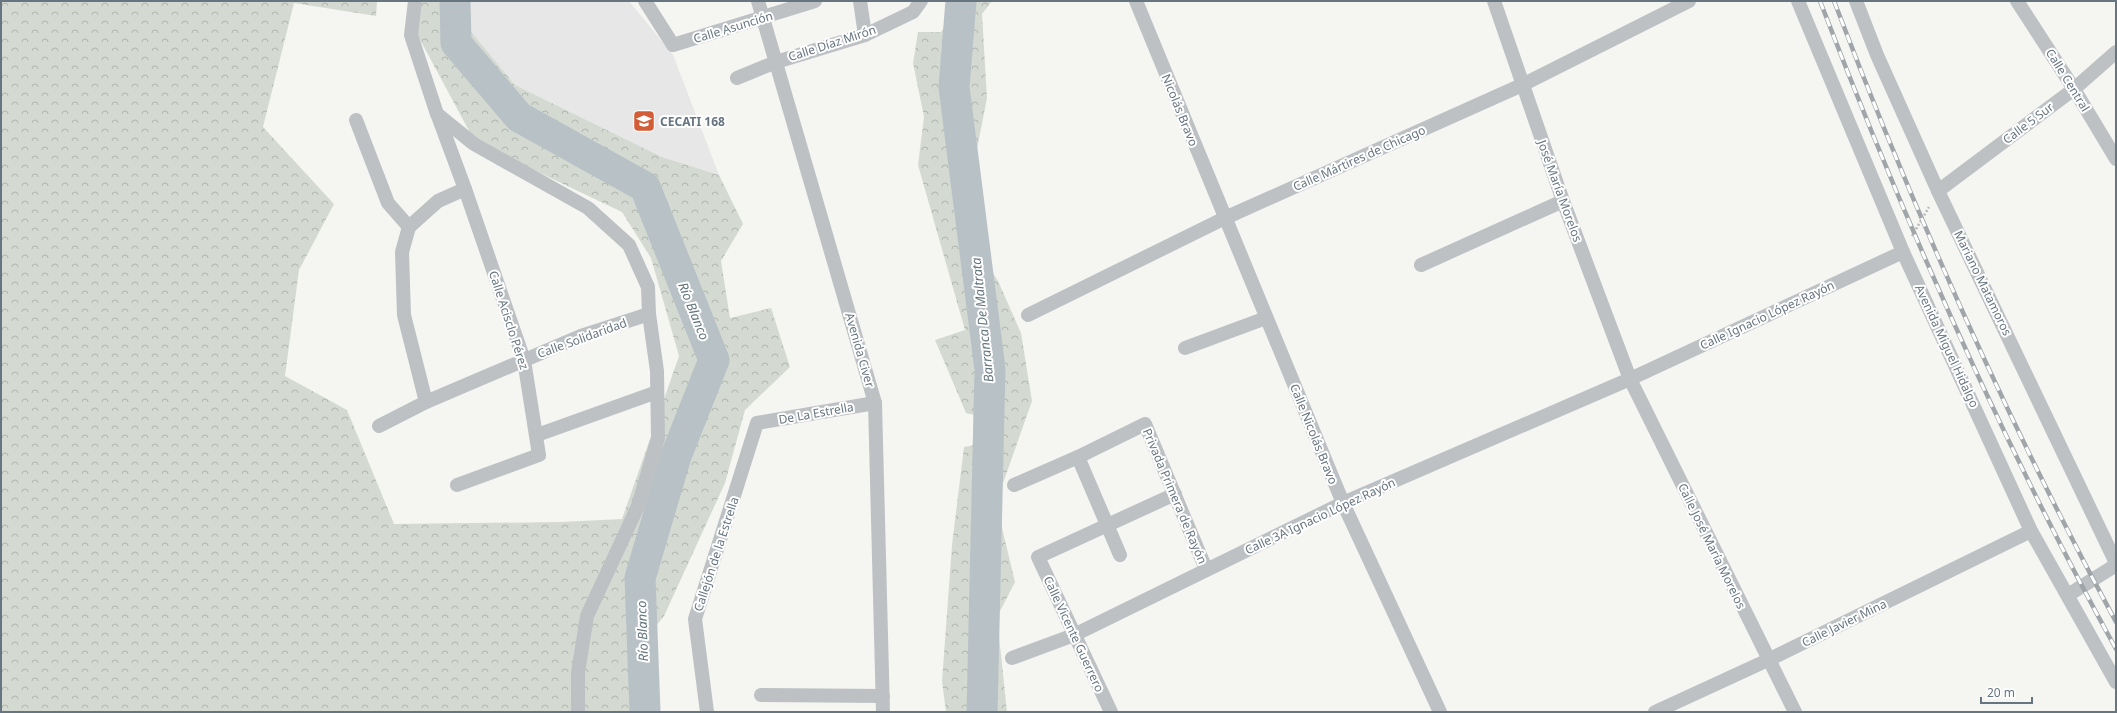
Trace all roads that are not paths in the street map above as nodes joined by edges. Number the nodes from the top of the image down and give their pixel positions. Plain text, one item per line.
1 (415, 1) edge
2 (646, 1) edge
3 (758, 1) edge
4 (815, 1) edge
5 (860, 1) edge
6 (921, 1) edge
7 (1136, 1) edge
8 (1494, 1) edge
9 (1689, 1) edge
10 (1798, 1) edge
11 (1856, 1) edge
12 (2017, 1) edge
13 (763, 17) junction
14 (865, 35) junction
15 (2116, 52) edge
16 (776, 62) junction
17 (738, 78) dead end
18 (1522, 85) junction
19 (2074, 88) junction
20 (437, 114) junction
21 (356, 120) dead end
22 (2116, 159) edge
23 (465, 188) junction
24 (1938, 191) junction
25 (1563, 201) junction
26 (1225, 218) junction
27 (409, 227) junction
28 (1903, 252) junction
29 (1421, 265) dead end
30 (649, 314) junction
31 (1028, 315) dead end
32 (1266, 318) junction
33 (1185, 348) dead end
34 (524, 360) junction
35 (1630, 379) junction
36 (657, 392) junction
37 (426, 402) junction
38 (875, 403) junction
39 (757, 423) joint
40 (379, 426) dead end
41 (537, 435) junction
42 (1078, 457) junction
43 (457, 485) dead end
44 (1014, 486) dead end
45 (1175, 494) junction
46 (1343, 503) junction
47 (1107, 526) junction
48 (2031, 530) junction
49 (1120, 556) dead end
50 (2116, 564) edge
51 (1206, 569) junction
52 (2068, 595) junction
53 (1074, 635) junction
54 (1012, 658) dead end
55 (1768, 660) junction
56 (2116, 682) edge
57 (761, 695) dead end
58 (883, 696) junction
59 (578, 712) edge
60 (707, 712) edge
61 (883, 712) edge
62 (1110, 712) edge
63 (1440, 712) edge
64 (1655, 712) edge
65 (1795, 712) edge

1 - 20 street, Calle Acisclo Pérez
2 - 13 street, Calle Asunción
3 - 13 street, Avenida Civer
4 - 13 street, Calle Asunción
5 - 14 street
6 - 14 street, Calle Díaz Mirón
7 - 26 street, Nicolás Bravo
8 - 18 street, José María Morelos
9 - 18 street, Calle Mártires de Chicago
10 - 28 street, Avenida Miguel Hidalgo
11 - 24 street, Mariano Matamoros
12 - 19 street, Calle Central
13 - 16 street, Avenida Civer
14 - 16 street, Calle Díaz Mirón
15 - 19 street, Calle 5 Sur
16 - 17 street, Calle Díaz Mirón
16 - 38 street, Avenida Civer
18 - 25 street, José María Morelos
18 - 26 street, Calle Mártires de Chicago
19 - 22 street, Calle Central
19 - 24 street, Calle 5 Sur
20 - 23 street, Calle Acisclo Pérez
20 - 30 street
21 - 27 street
23 - 27 street
23 - 34 street, Calle Acisclo Pérez
24 - 50 street, Mariano Matamoros
25 - 29 street
25 - 35 street, José María Morelos
26 - 31 street, Calle Mártires de Chicago
26 - 32 street, Calle Nicolás Bravo
27 - 37 street
28 - 35 street, Calle Ignacio López Rayón
28 - 48 street, Avenida Miguel Hidalgo
30 - 34 street, Calle Solidaridad
30 - 36 street
32 - 33 street
32 - 46 street, Calle Nicolás Bravo
34 - 37 street, Calle Solidaridad
34 - 41 street, Calle Acisclo Pérez
35 - 46 street, Calle 3A Ignacio López Rayón
35 - 55 street, Calle José María Morelos
36 - 41 street
36 - 59 street
37 - 40 street, Calle Solidaridad
38 - 39 street, De La Estrella
38 - 58 street, Avenida Civer
39 - 60 street, Callejón de la Estrella
41 - 43 street, Calle Acisclo Pérez
42 - 44 street, Privada Primera de Rayón
42 - 45 street, Privada Primera de Rayón
42 - 47 street
45 - 47 street
45 - 51 street, Privada Primera de Rayón
46 - 51 street, Calle 3A Ignacio López Rayón
46 - 63 street, Calle Nicolás Bravo
47 - 49 street
47 - 53 street, Calle Vicente Guerrero
48 - 52 street, Avenida Miguel Hidalgo
48 - 55 street, Calle Javier Mina
50 - 52 street
51 - 53 street, Calle 3A Ignacio López Rayón
52 - 56 street, Avenida Miguel Hidalgo
53 - 54 street, Calle 3A Ignacio López Rayón
53 - 62 street, Calle Vicente Guerrero
55 - 64 street, Calle Javier Mina
55 - 65 street, Calle José María Morelos
57 - 58 street
58 - 61 street, Avenida Civer

